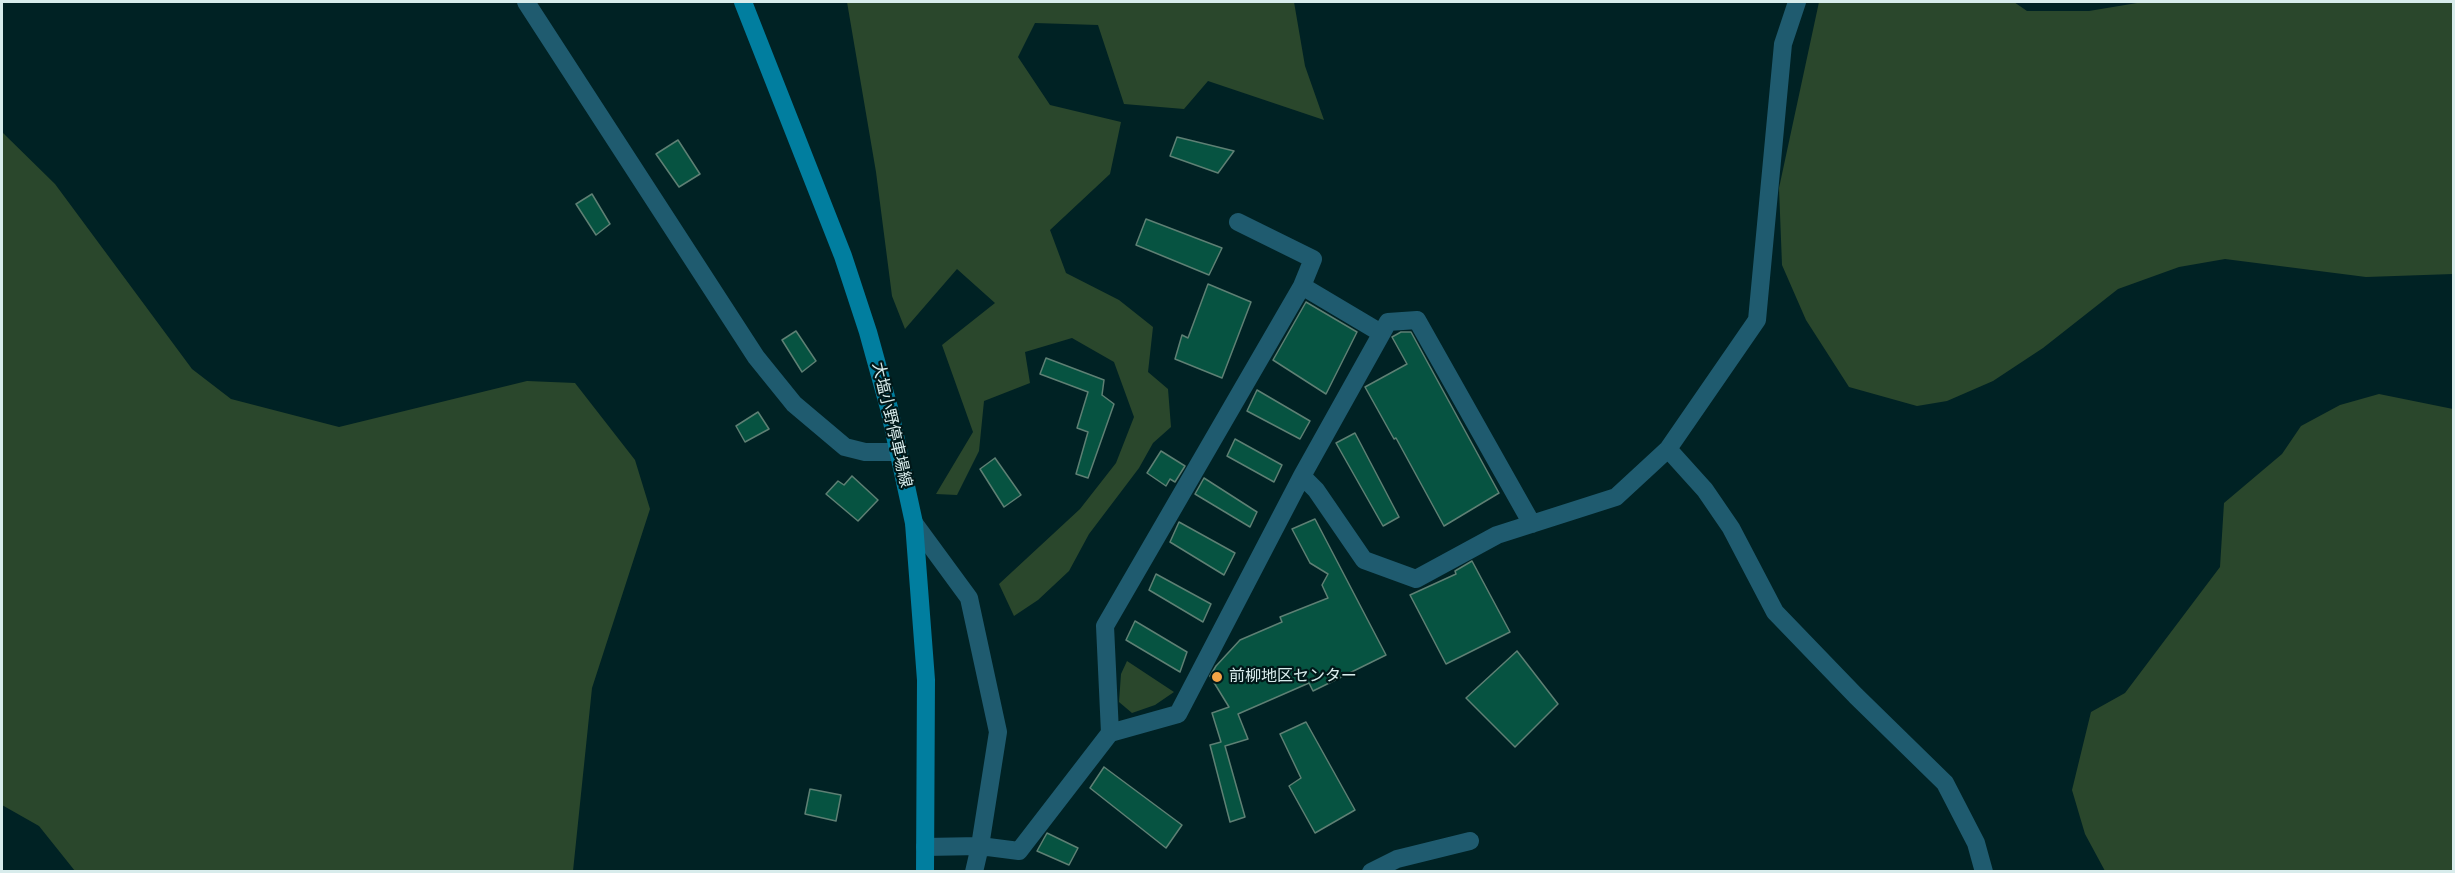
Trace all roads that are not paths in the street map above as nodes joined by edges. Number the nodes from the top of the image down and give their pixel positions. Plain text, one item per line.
1 (526, 2) edge
2 (743, 2) edge
3 (1797, 2) edge
4 (1238, 222) dead end
5 (1302, 286) junction
6 (1382, 333) junction
7 (1668, 449) junction
8 (898, 452) junction
9 (1302, 476) junction
10 (914, 524) junction
11 (1532, 524) junction
12 (1110, 734) junction
13 (1470, 841) dead end
14 (980, 846) junction
15 (925, 847) junction
16 (925, 872) edge
17 (974, 872) edge
18 (1371, 872) edge
19 (1984, 872) edge

1 - 8 street
2 - 8 main road, 大塩小野停車場線
3 - 7 street
4 - 5 street
5 - 6 street
5 - 12 street
6 - 9 street
6 - 11 street
7 - 11 street
7 - 19 street
8 - 10 main road, 大塩小野停車場線
9 - 11 street
9 - 12 street
10 - 14 street
10 - 15 main road, 大塩小野停車場線
12 - 14 street
13 - 18 street
14 - 15 street
14 - 17 street
15 - 16 main road, 大塩小野停車場線

